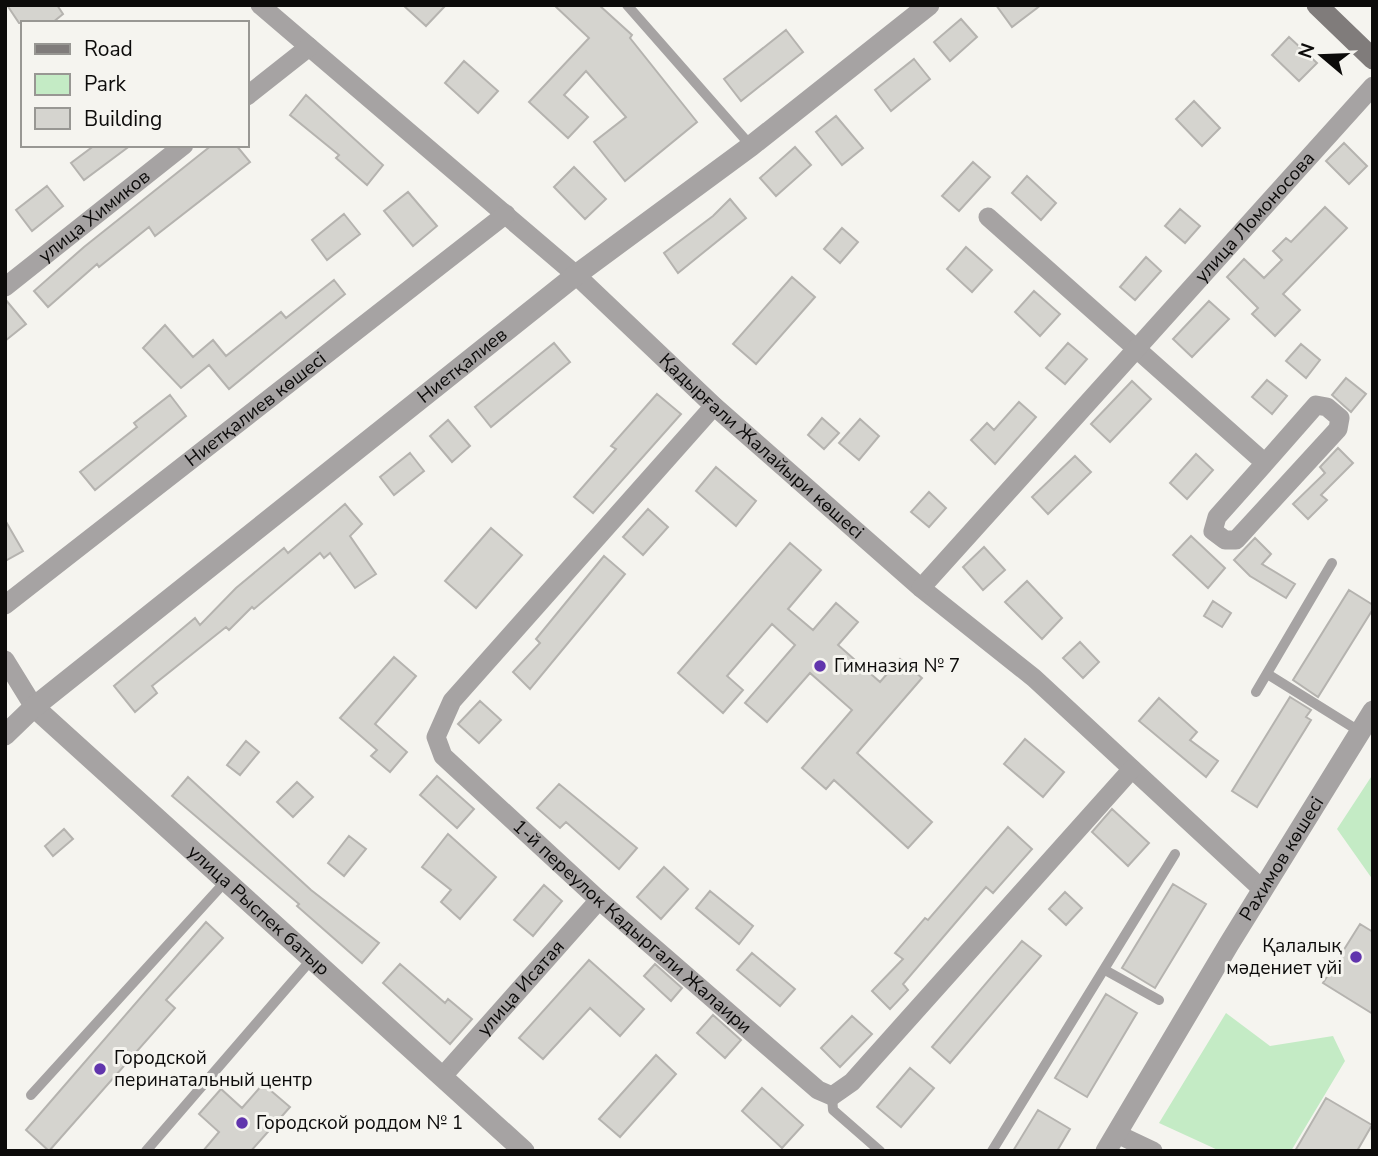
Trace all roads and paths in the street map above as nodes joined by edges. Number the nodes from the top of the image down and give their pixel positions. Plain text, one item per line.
1 (260, 5) edge
2 (628, 5) edge
3 (929, 5) edge
4 (1317, 5) edge
5 (309, 47) junction
6 (1373, 59) edge
7 (1373, 86) edge
8 (248, 95) edge
9 (751, 146) junction
10 (181, 147) edge
11 (506, 214) junction
12 (988, 217) dead end
13 (576, 275) junction
14 (5, 287) edge
15 (1137, 349) junction
16 (715, 407) junction
17 (1265, 463) junction
18 (1332, 563) dead end
19 (921, 588) junction
20 (5, 605) edge
21 (5, 660) edge
22 (1269, 675) junction
23 (1256, 692) dead end
24 (34, 707) junction
25 (1373, 711) edge
26 (1359, 732) junction
27 (5, 735) edge
28 (1132, 769) junction
29 (1175, 854) dead end
30 (225, 882) junction
31 (1263, 890) junction
32 (599, 900) junction
33 (311, 960) junction
34 (1105, 970) junction
35 (1159, 1000) dead end
36 (442, 1077) junction
37 (31, 1095) dead end
38 (832, 1096) junction
39 (1112, 1143) edge
40 (146, 1151) edge
41 (524, 1151) edge
42 (880, 1151) edge
43 (992, 1151) edge
44 (1153, 1151) edge

1 - 5 street, Қадырғали Жалайыри көшесі
2 - 9 lane
3 - 9 street, Ниетқалиев
4 - 6 main road
5 - 8 street
5 - 11 street, Қадырғали Жалайыри көшесі
7 - 15 street, улица Ломоносова
9 - 13 street, Ниетқалиев
10 - 14 street, улица Химиков
11 - 13 street, Қадырғали Жалайыри көшесі
11 - 20 street, Ниетқалиев көшесі
12 - 15 street
13 - 16 street, Қадырғали Жалайыри көшесі
13 - 24 street, Ниетқалиев
15 - 17 street
15 - 19 street, улица Ломоносова
16 - 19 street, Қадырғали Жалайыри көшесі
16 - 32 street, 1-й переулок Кадыргали Жалаири
17 - 17 street
18 - 22 lane
19 - 28 street, Қадырғали Жалайыри көшесі
21 - 24 street, улица Рыспек батыр
22 - 23 lane
22 - 26 lane
24 - 27 street, Ниетқалиев
24 - 30 street, улица Рыспек батыр
25 - 26 street, Рахимов көшесі
26 - 31 street, Рахимов көшесі
28 - 31 street, Қадырғали Жалайыри көшесі
28 - 38 street
29 - 34 lane
30 - 33 street, улица Рыспек батыр
30 - 37 lane
31 - 39 street, Рахимов көшесі
32 - 36 street, улица Исатая
32 - 38 street, 1-й переулок Кадыргали Жалаири
33 - 36 street, улица Рыспек батыр
33 - 40 lane
34 - 35 lane
34 - 43 lane
36 - 41 street, улица Рыспек батыр
38 - 42 lane
39 - 44 street

